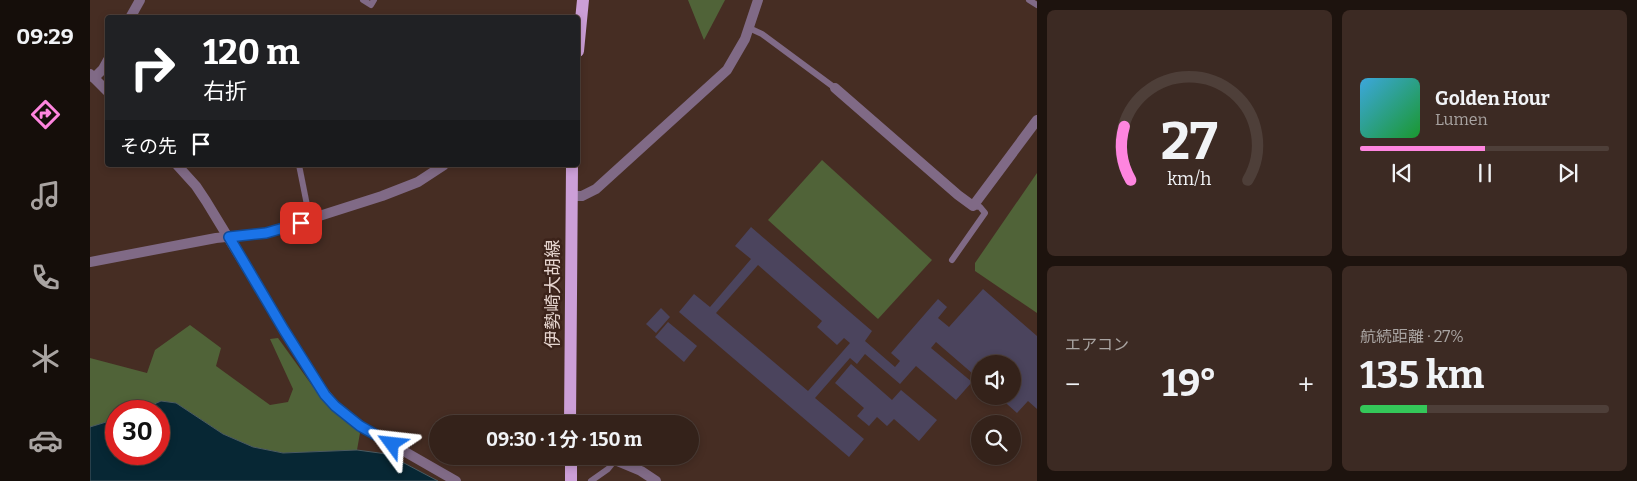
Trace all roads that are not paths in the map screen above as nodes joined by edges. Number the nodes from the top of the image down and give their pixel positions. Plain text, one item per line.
1 (140, 0) edge
2 (363, 0) edge
3 (374, 0) edge
4 (583, 0) edge
5 (758, 0) edge
6 (1029, 0) edge
7 (1037, 6) edge
8 (132, 15) edge
9 (749, 28) junction
10 (580, 31) edge
11 (105, 65) edge
12 (92, 76) edge
13 (835, 88) joint
14 (105, 89) edge
15 (1037, 120) edge
16 (179, 167) edge
17 (299, 167) edge
18 (441, 167) edge
19 (572, 167) edge
20 (571, 196) junction
21 (973, 206) junction
22 (310, 220) junction
23 (229, 237) junction
24 (952, 260) dead end
25 (90, 262) edge
26 (572, 415) edge
27 (571, 465) edge
28 (610, 465) edge
29 (629, 465) edge
30 (456, 481) edge
31 (571, 481) edge
32 (591, 481) edge
33 (656, 481) edge

1 - 8 street
2 - 3 lane
4 - 10 main road
5 - 9 street
6 - 7 lane
9 - 13 lane
9 - 20 street
11 - 12 street
12 - 14 street
13 - 21 street
15 - 21 street
16 - 23 street
17 - 22 lane
18 - 22 street
19 - 20 main road, 伊勢崎大胡線
20 - 26 main road, 伊勢崎大胡線
21 - 24 lane
22 - 23 street
23 - 25 street
23 - 30 street
27 - 31 main road
28 - 32 lane
29 - 33 street

